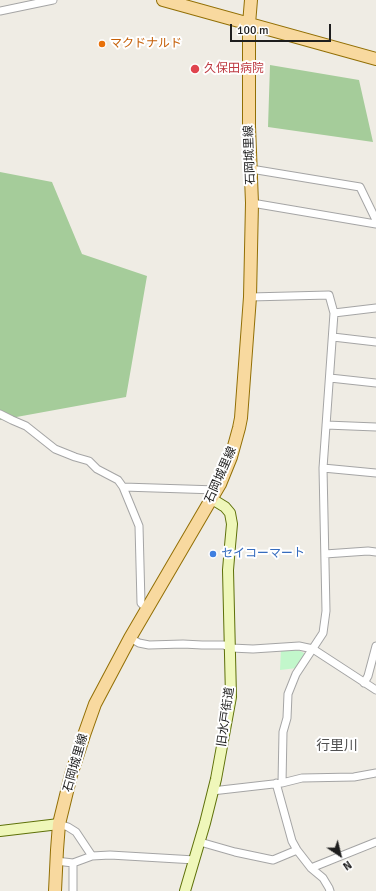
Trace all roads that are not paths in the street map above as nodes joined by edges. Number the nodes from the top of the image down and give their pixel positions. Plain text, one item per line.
1 (53, 0) edge
2 (163, 0) edge
3 (251, 0) edge
4 (0, 11) edge
5 (249, 24) junction
6 (376, 59) edge
7 (251, 169) junction
8 (252, 203) junction
9 (376, 220) edge
10 (376, 224) edge
11 (250, 297) junction
12 (376, 308) edge
13 (334, 313) junction
14 (333, 337) junction
15 (376, 342) edge
16 (330, 378) junction
17 (376, 383) edge
18 (0, 414) edge
19 (326, 425) junction
20 (376, 427) edge
21 (323, 468) junction
22 (376, 473) edge
23 (123, 487) junction
24 (214, 494) junction
25 (376, 552) edge
26 (325, 554) junction
27 (147, 609) junction
28 (130, 638) junction
29 (376, 646) edge
30 (231, 648) junction
31 (312, 649) junction
32 (364, 683) junction
33 (376, 690) edge
34 (376, 773) edge
35 (279, 783) junction
36 (212, 791) junction
37 (59, 824) junction
38 (0, 831) edge
39 (200, 842) junction
40 (376, 842) edge
41 (297, 850) junction
42 (92, 856) junction
43 (195, 860) junction
44 (56, 861) junction
45 (73, 863) junction
46 (311, 868) junction
47 (55, 891) edge
48 (73, 891) edge
49 (185, 891) edge
50 (330, 891) edge

1 - 4 street
2 - 5 main road
3 - 5 main road, 石岡城里線
5 - 6 main road
5 - 7 main road, 石岡城里線
7 - 8 main road, 石岡城里線
7 - 9 street
8 - 10 street
8 - 11 main road, 石岡城里線
11 - 13 street
11 - 24 main road, 石岡城里線
12 - 13 street
13 - 14 street
14 - 15 street
14 - 16 street
16 - 17 street
16 - 19 street
18 - 23 street
19 - 20 street
19 - 21 street
21 - 22 street
21 - 26 street
23 - 24 street
23 - 27 street
24 - 27 main road, 石岡城里線
24 - 30 street, 旧水戸街道
25 - 26 street
26 - 31 street
27 - 28 main road, 石岡城里線
28 - 30 street
28 - 37 main road, 石岡城里線
29 - 32 street
30 - 31 street
30 - 36 street, 旧水戸街道
31 - 32 street
31 - 35 street
32 - 33 street
34 - 35 street
35 - 36 street
35 - 41 street
36 - 39 street, 旧水戸街道
37 - 38 street
37 - 42 street
37 - 44 main road, 石岡城里線
39 - 41 street
39 - 43 street, 旧水戸街道
40 - 46 street
41 - 46 street
42 - 43 street
42 - 45 street
43 - 49 street, 旧水戸街道
44 - 45 street
44 - 47 main road, 石岡城里線
45 - 48 street
46 - 50 street

